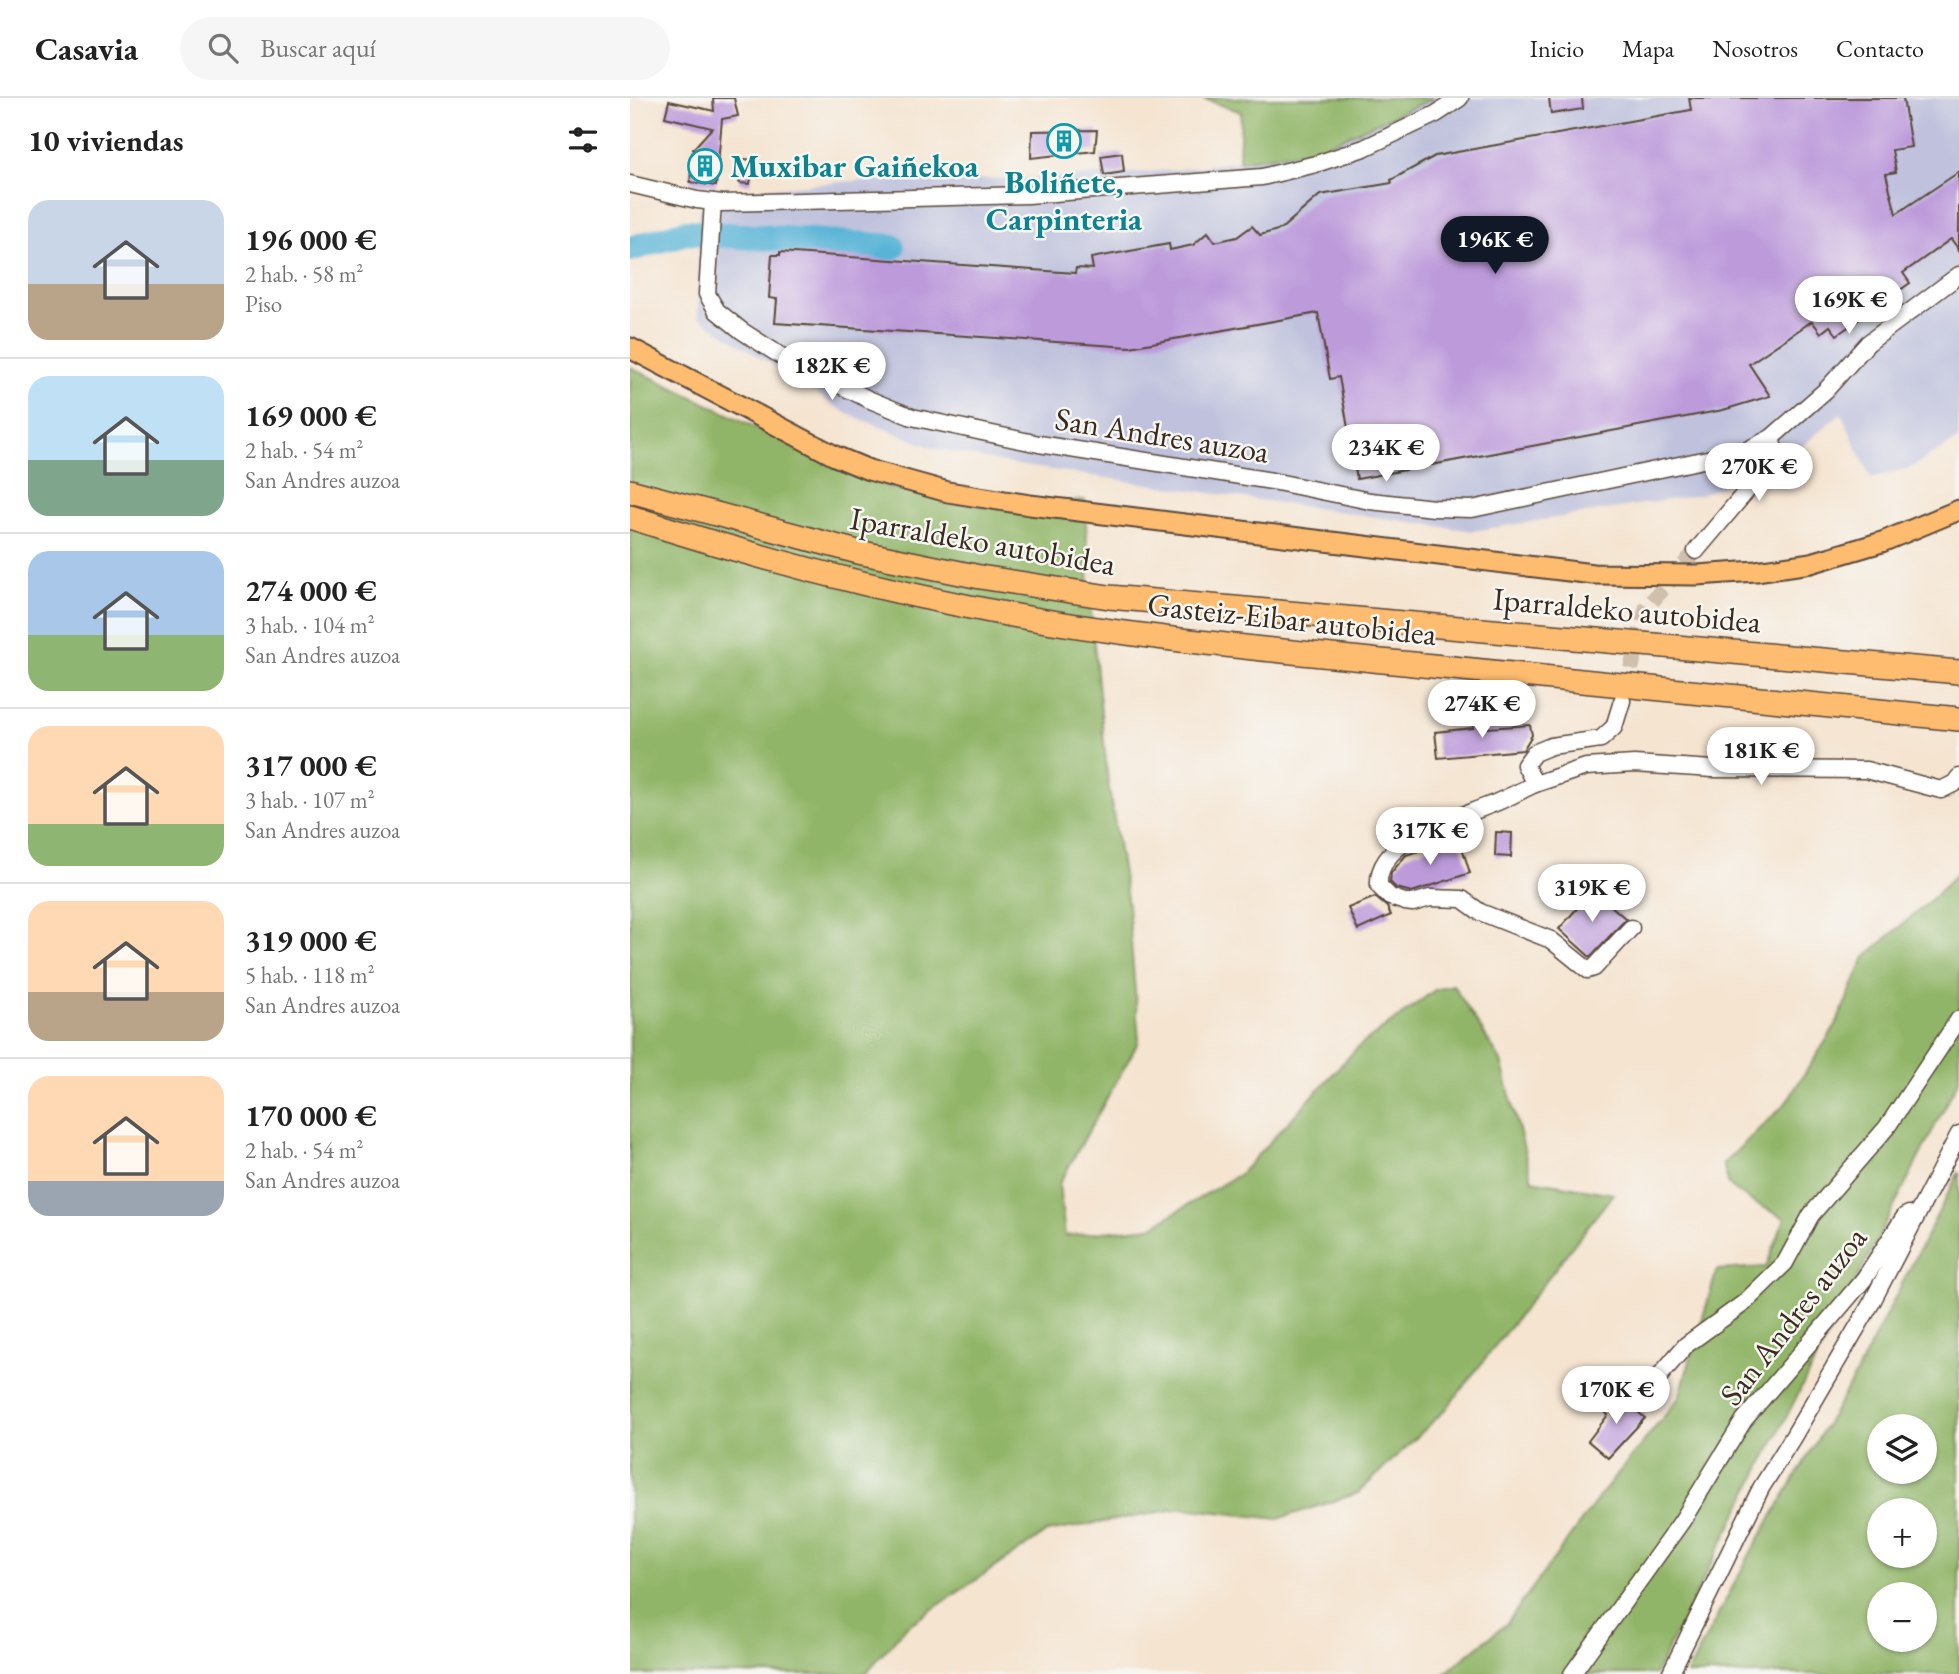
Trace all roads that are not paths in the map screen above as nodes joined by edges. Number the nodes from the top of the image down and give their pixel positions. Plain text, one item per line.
1 (1460, 98) edge
2 (630, 184) edge
3 (713, 202) junction
4 (1959, 275) edge
5 (630, 348) edge
6 (1771, 438) junction
7 (630, 491) edge
8 (1959, 510) edge
9 (630, 517) edge
10 (1696, 551) tunnel mouth
11 (1959, 672) edge
12 (1622, 701) tunnel mouth
13 (1959, 719) edge
14 (1959, 778) edge
15 (1535, 784) junction
16 (1630, 928) dead end
17 (1959, 1019) edge
18 (1959, 1134) edge
19 (1921, 1206) junction
20 (1649, 1393) dead end
21 (1572, 1674) edge
22 (1670, 1674) edge

1 - 3 street
2 - 3 street
3 - 6 street, San Andres auzoa
4 - 6 street, San Andres auzoa
5 - 8 main road
6 - 10 street
7 - 11 highway, Iparraldeko autobidea
9 - 13 highway, Gasteiz-Eibar autobidea
12 - 15 street
14 - 15 street
15 - 16 street
17 - 20 street, San Andres auzoa
18 - 19 street, San Andres auzoa
19 - 21 street, San Andres auzoa
19 - 22 street, San Andres auzoa

